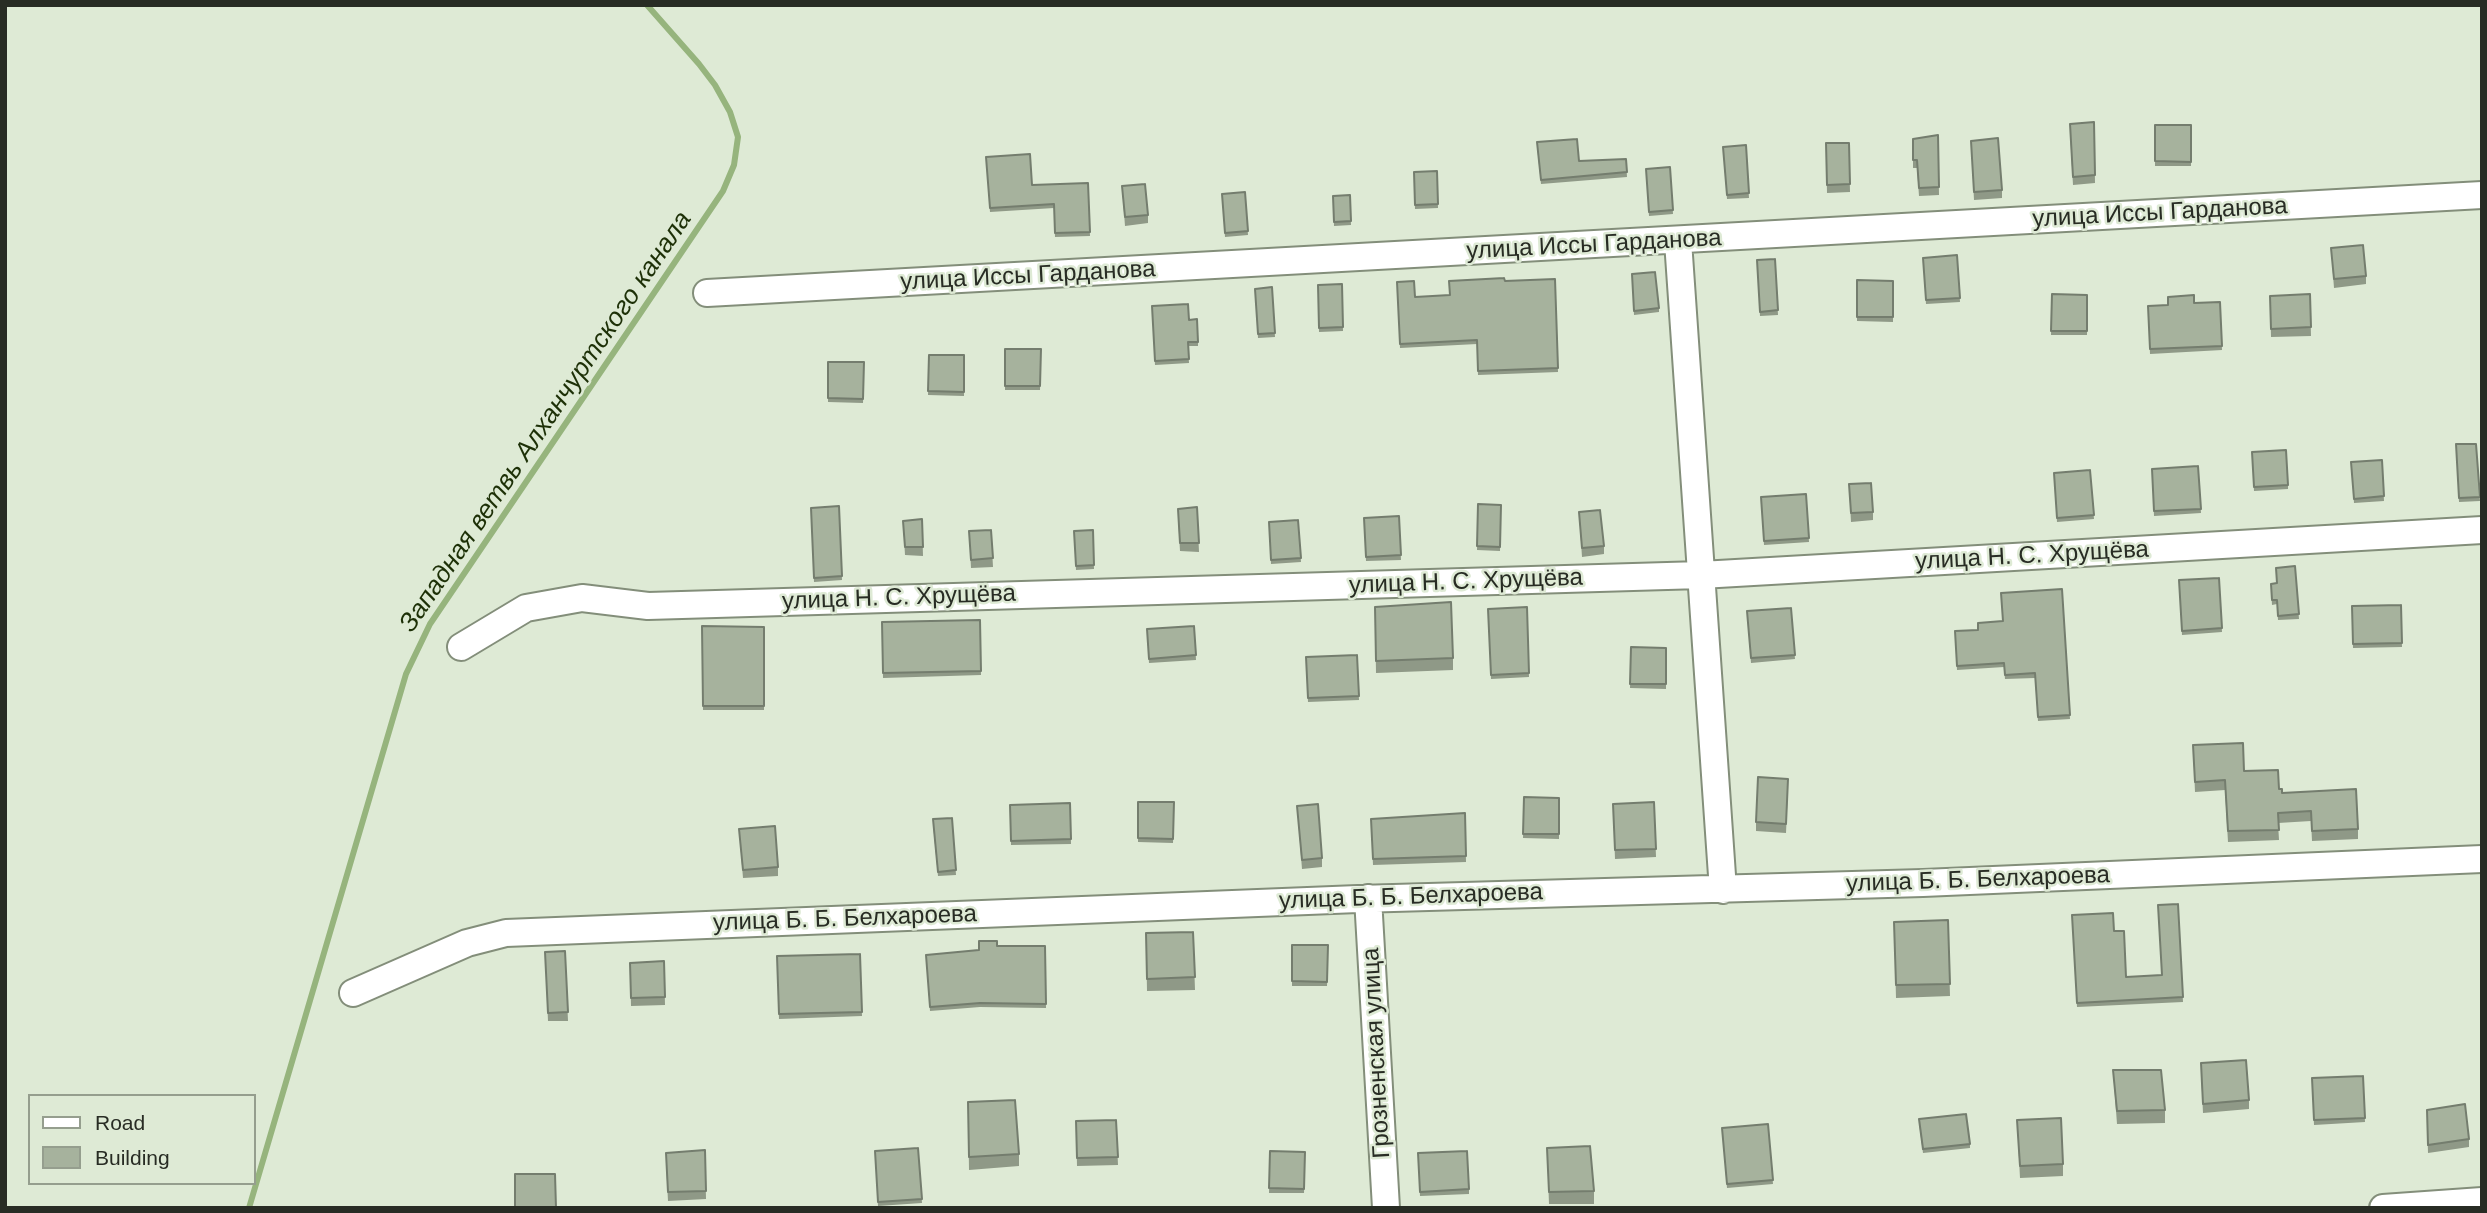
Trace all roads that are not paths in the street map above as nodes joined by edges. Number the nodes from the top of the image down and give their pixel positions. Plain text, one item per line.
1 (2482, 195) edge
2 (1678, 241) junction
3 (707, 293) dead end
4 (2482, 530) edge
5 (1700, 575) junction
6 (461, 647) dead end
7 (2482, 859) edge
8 (1723, 890) junction
9 (1368, 898) junction
10 (353, 993) dead end
11 (2482, 1201) edge
12 (1386, 1208) edge
13 (2382, 1208) edge

1 - 2 street, улица Иссы Гарданова
2 - 3 street, улица Иссы Гарданова
2 - 5 street
4 - 5 street, улица Н. С. Хрущёва
5 - 6 street, улица Н. С. Хрущёва
5 - 8 street
7 - 8 street, улица Б. Б. Белхароева
8 - 9 street, улица Б. Б. Белхароева
9 - 10 street, улица Б. Б. Белхароева
9 - 12 street, Грозненская улица
11 - 13 street

